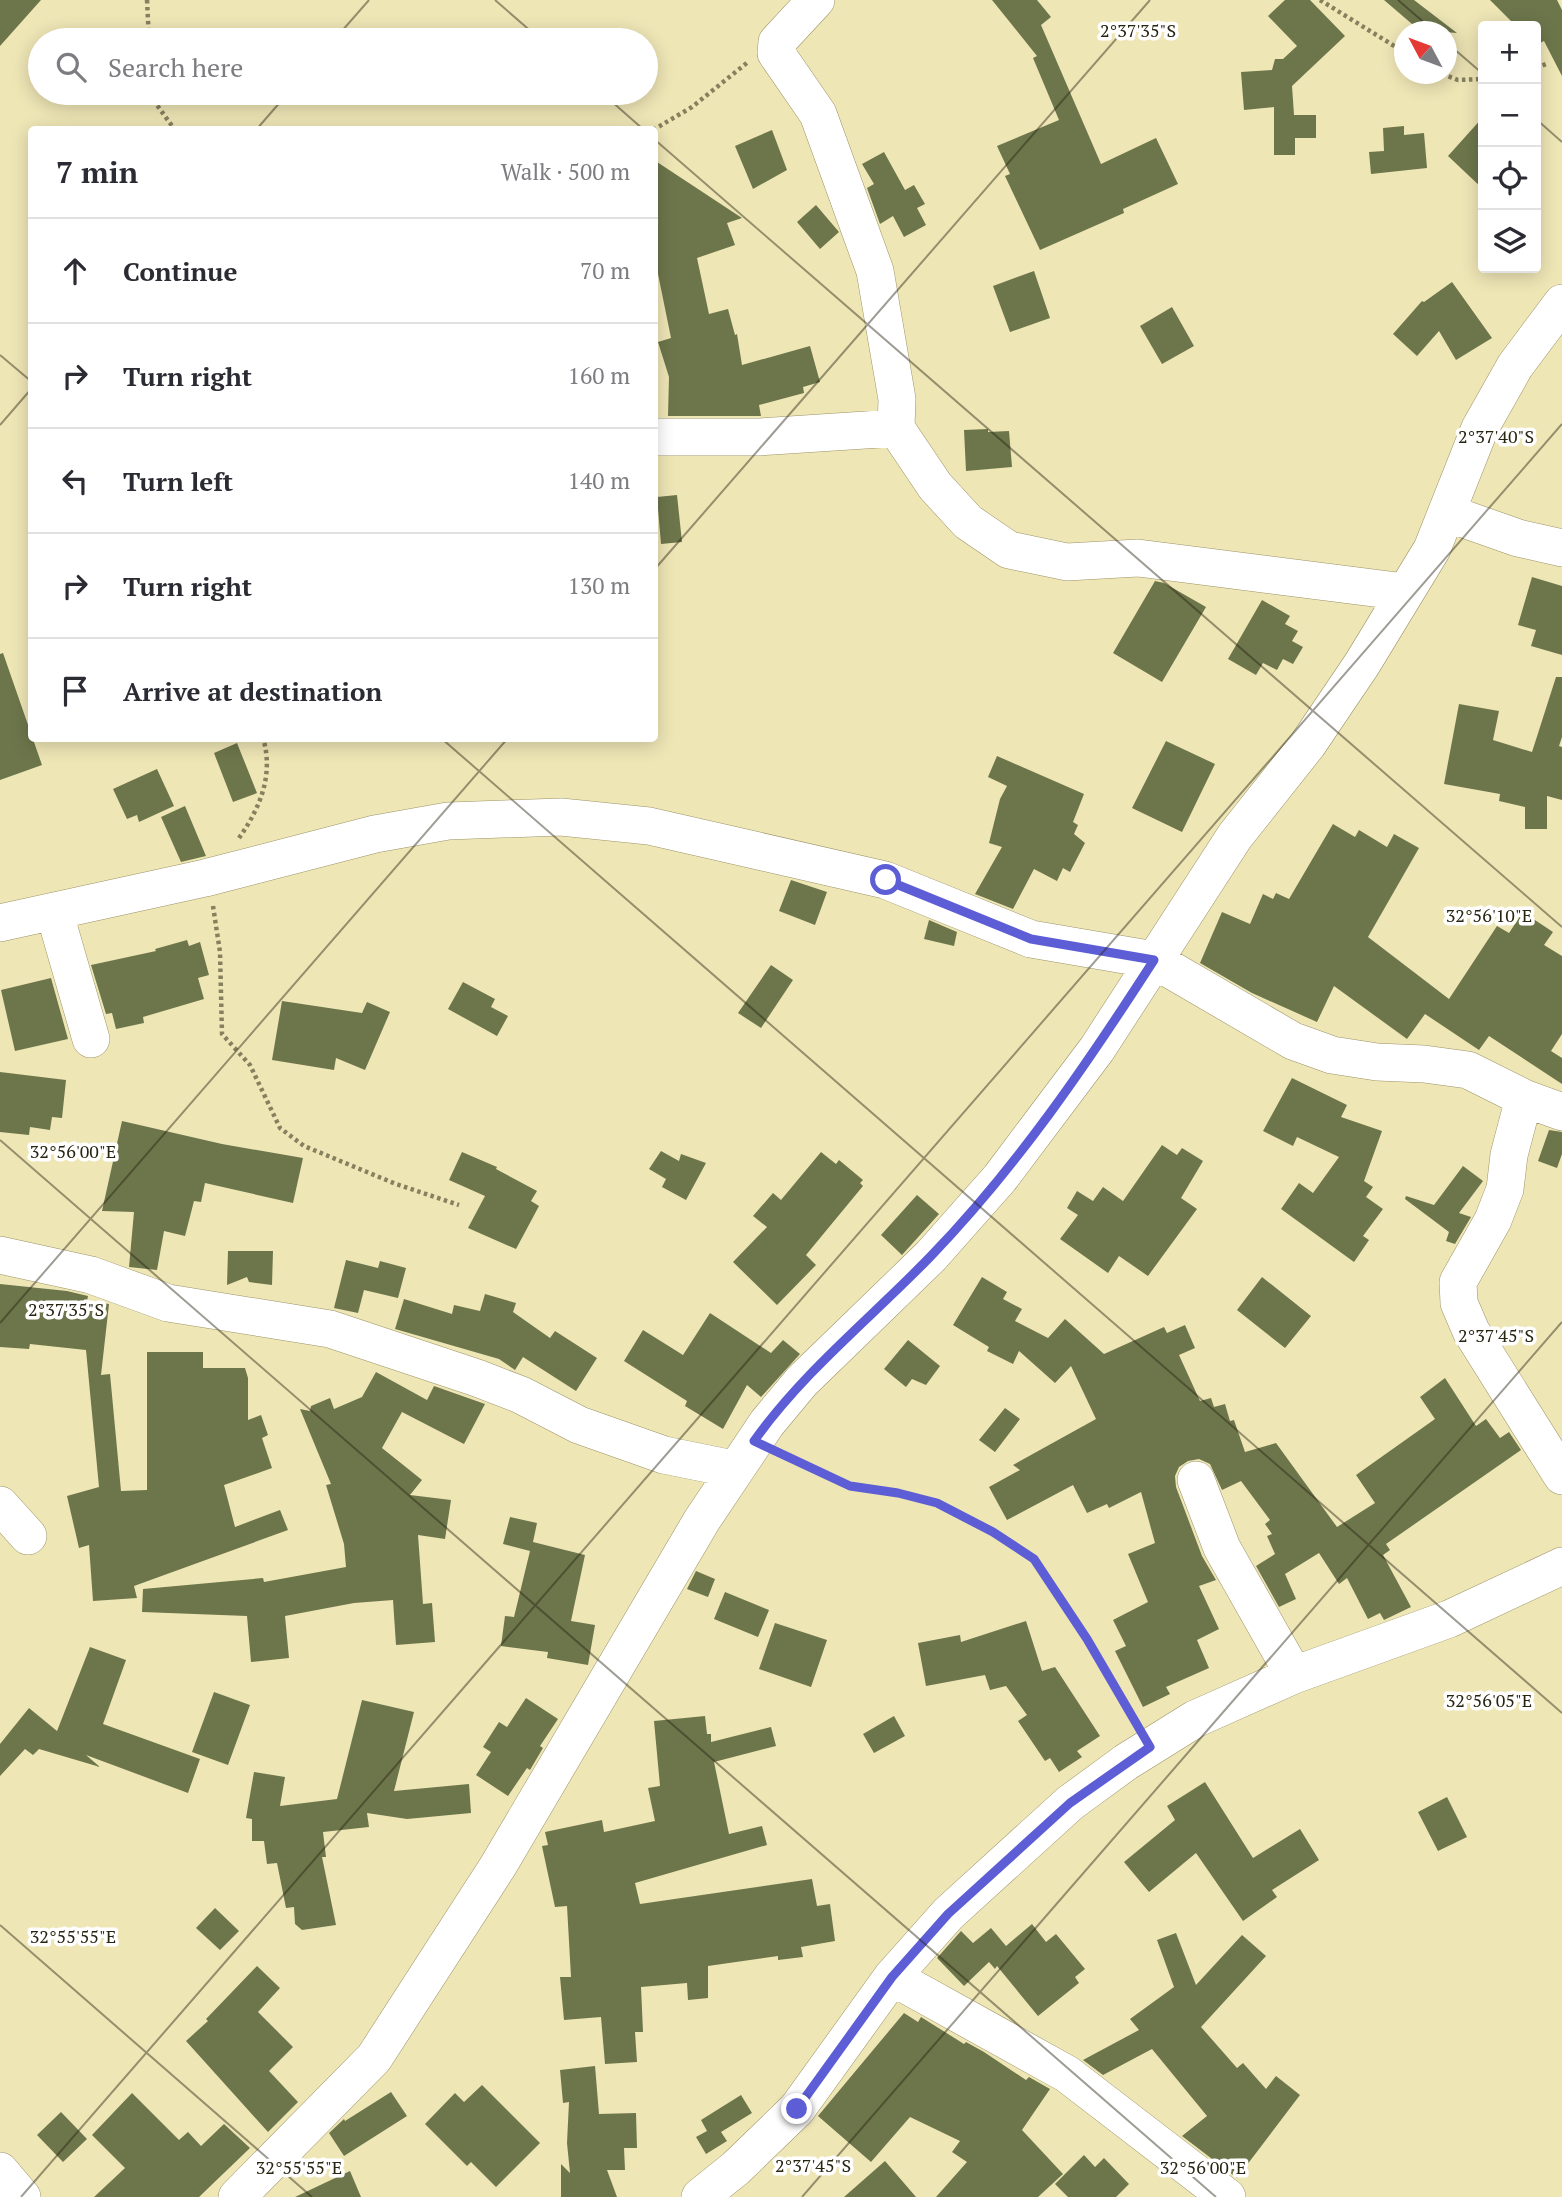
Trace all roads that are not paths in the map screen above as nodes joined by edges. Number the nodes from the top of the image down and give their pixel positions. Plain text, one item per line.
1 (816, 0) edge
2 (1562, 303) edge
3 (896, 428) junction
4 (658, 437) edge
5 (1447, 513) junction
6 (1562, 548) edge
7 (1405, 592) junction
8 (54, 911) junction
9 (0, 923) edge
10 (1154, 960) junction
11 (91, 1039) dead end
12 (1524, 1098) junction
13 (1562, 1112) edge
14 (0, 1255) edge
15 (744, 1455) junction
16 (1562, 1476) edge
17 (1196, 1480) dead end
18 (0, 1505) edge
19 (27, 1536) dead end
20 (1562, 1566) edge
21 (1294, 1675) junction
22 (892, 1977) junction
23 (0, 2171) edge
24 (22, 2197) edge
25 (237, 2197) edge
26 (700, 2197) edge
27 (1227, 2197) edge

1 - 3 street
2 - 5 street
3 - 4 street
3 - 7 street
5 - 6 street
5 - 7 street
7 - 10 street
8 - 9 street
8 - 10 street
8 - 11 street
10 - 12 street
10 - 15 street
12 - 13 street
12 - 16 street
14 - 15 street
15 - 25 street
17 - 21 street
18 - 19 street
20 - 21 street
21 - 22 street
22 - 26 street
22 - 27 street
23 - 24 street

